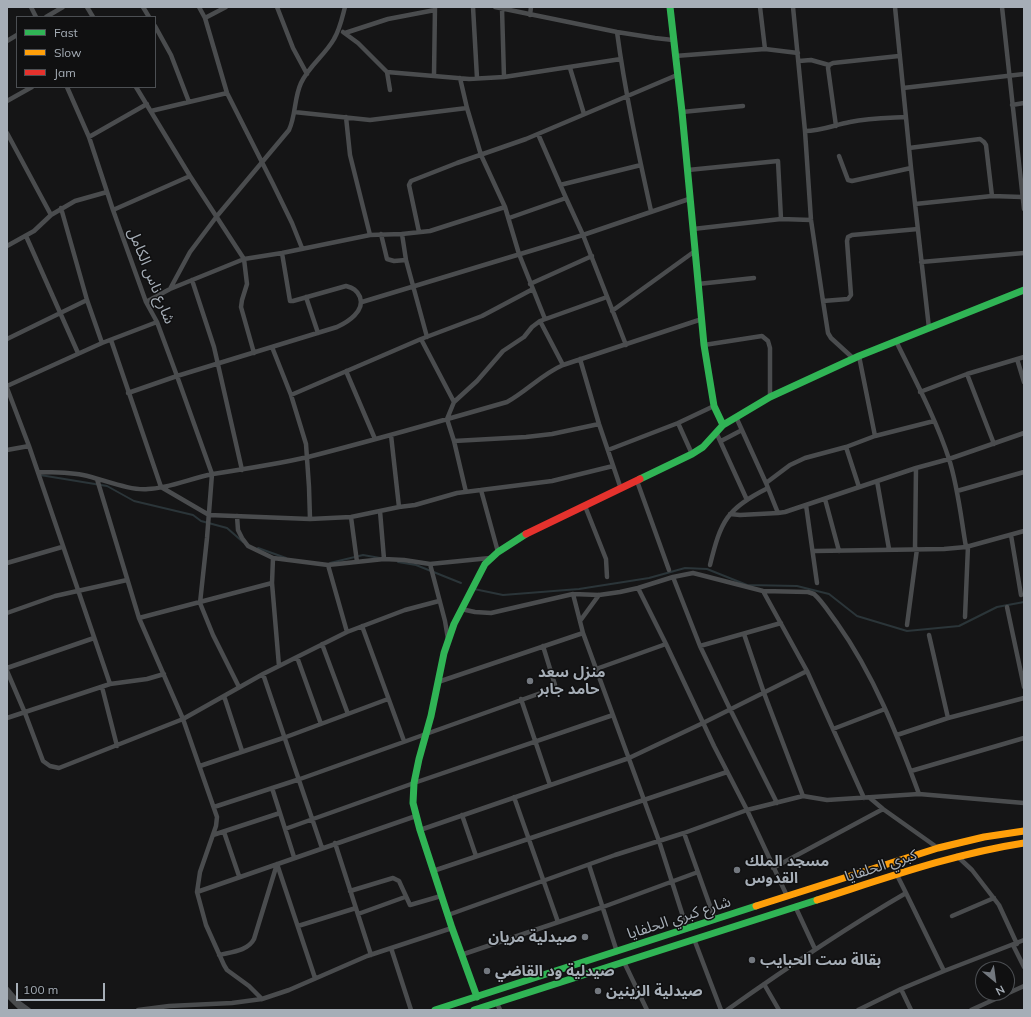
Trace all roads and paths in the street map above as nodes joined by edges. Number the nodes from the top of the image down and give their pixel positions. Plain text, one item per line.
1 (31, 7) edge
2 (63, 7) edge
3 (87, 7) edge
4 (143, 7) edge
5 (200, 7) edge
6 (226, 7) edge
7 (277, 7) edge
8 (345, 7) edge
9 (473, 7) edge
10 (495, 7) edge
11 (530, 7) edge
12 (670, 7) edge
13 (760, 7) edge
14 (793, 7) edge
15 (895, 7) edge
16 (1002, 7) edge
17 (435, 9) edge
18 (502, 9) junction
19 (530, 15) junction
20 (36, 16) edge
21 (48, 16) edge
22 (92, 16) edge
23 (148, 16) edge
24 (205, 18) junction
25 (156, 28) edge
26 (339, 29) junction
27 (617, 32) junction
28 (345, 33) junction
29 (16, 36) edge
30 (673, 40) junction
31 (7, 41) edge
32 (765, 49) junction
33 (798, 53) junction
34 (675, 56) junction
35 (899, 56) junction
36 (621, 59) junction
37 (799, 61) junction
38 (829, 65) junction
39 (570, 68) junction
40 (387, 72) junction
41 (307, 74) junction
42 (1024, 74) edge
43 (434, 75) junction
44 (677, 75) junction
45 (1009, 75) junction
46 (504, 77) junction
47 (460, 78) junction
48 (477, 78) junction
49 (30, 88) edge
50 (68, 88) edge
51 (137, 88) edge
52 (903, 88) junction
53 (390, 90) dead end
54 (227, 93) junction
55 (628, 96) junction
56 (7, 101) edge
57 (189, 102) junction
58 (1024, 103) edge
59 (147, 104) junction
60 (1012, 105) junction
61 (743, 106) dead end
62 (467, 108) junction
63 (151, 111) junction
64 (294, 112) junction
65 (682, 112) junction
66 (584, 114) junction
67 (346, 117) junction
68 (906, 117) junction
69 (836, 126) junction
70 (805, 131) junction
71 (7, 133) edge
72 (538, 134) junction
73 (89, 137) junction
74 (909, 148) junction
75 (481, 155) junction
76 (839, 156) dead end
77 (1022, 156) edge
78 (262, 161) junction
79 (641, 165) junction
80 (911, 168) junction
81 (688, 170) junction
82 (190, 176) junction
83 (560, 185) junction
84 (107, 192) junction
85 (992, 196) junction
86 (1022, 197) junction
87 (566, 198) junction
88 (689, 199) junction
89 (915, 204) junction
90 (505, 207) junction
91 (62, 208) junction
92 (1024, 209) edge
93 (113, 210) junction
94 (651, 211) junction
95 (51, 215) junction
96 (217, 216) junction
97 (509, 218) junction
98 (781, 219) junction
99 (811, 220) junction
100 (693, 229) junction
101 (918, 229) junction
102 (419, 232) junction
103 (380, 234) junction
104 (402, 234) junction
105 (370, 235) junction
106 (583, 235) junction
107 (26, 236) junction
108 (7, 246) edge
109 (302, 248) junction
110 (695, 251) junction
111 (282, 253) junction
112 (1024, 253) edge
113 (519, 254) junction
114 (592, 256) junction
115 (244, 259) junction
116 (406, 260) junction
117 (921, 262) junction
118 (754, 278) dead end
119 (192, 280) junction
120 (530, 284) junction
121 (698, 284) junction
122 (413, 285) junction
123 (170, 289) junction
124 (533, 289) junction
125 (1024, 290) edge
126 (306, 297) junction
127 (608, 297) junction
128 (87, 300) junction
129 (823, 301) junction
130 (146, 302) junction
131 (362, 302) junction
132 (612, 311) junction
133 (61, 313) junction
134 (545, 319) junction
135 (702, 319) junction
136 (540, 321) junction
137 (157, 322) junction
138 (929, 328) junction
139 (318, 333) junction
140 (427, 338) junction
141 (7, 339) edge
142 (421, 339) junction
143 (111, 340) junction
144 (896, 341) junction
145 (102, 343) junction
146 (626, 345) junction
147 (704, 345) junction
148 (272, 347) junction
149 (78, 353) junction
150 (254, 353) junction
151 (856, 357) junction
152 (1024, 357) edge
153 (580, 359) junction
154 (1017, 359) junction
155 (218, 364) junction
156 (563, 365) junction
157 (346, 371) junction
158 (967, 374) junction
159 (177, 376) junction
160 (1024, 382) edge
161 (7, 387) edge
162 (128, 392) junction
163 (920, 392) junction
164 (291, 395) junction
165 (770, 397) junction
166 (454, 402) junction
167 (714, 406) junction
168 (736, 417) junction
169 (447, 419) junction
170 (934, 421) junction
171 (678, 423) junction
172 (599, 424) junction
173 (723, 425) junction
174 (742, 430) junction
175 (716, 432) junction
176 (1024, 433) edge
177 (391, 435) junction
178 (875, 436) junction
179 (375, 439) junction
180 (454, 441) junction
181 (720, 441) junction
182 (994, 444) junction
183 (29, 446) junction
184 (846, 447) junction
185 (7, 450) edge
186 (608, 450) junction
187 (692, 454) junction
188 (307, 457) junction
189 (949, 459) junction
190 (613, 466) junction
191 (916, 468) junction
192 (242, 470) junction
193 (38, 472) junction
194 (1024, 472) edge
195 (212, 474) junction
196 (97, 479) junction
197 (637, 481) junction
198 (877, 481) junction
199 (766, 483) junction
200 (161, 487) junction
201 (859, 487) junction
202 (768, 488) junction
203 (621, 489) junction
204 (481, 490) junction
205 (957, 491) junction
206 (466, 492) junction
207 (825, 499) junction
208 (747, 500) junction
209 (806, 505) junction
210 (585, 506) junction
211 (399, 507) junction
212 (380, 511) junction
213 (778, 513) junction
214 (730, 514) junction
215 (209, 515) junction
216 (236, 516) junction
217 (351, 517) junction
218 (310, 519) junction
219 (1024, 531) edge
220 (1011, 534) junction
221 (967, 546) junction
222 (62, 547) junction
223 (889, 549) junction
224 (916, 549) junction
225 (839, 551) junction
226 (498, 552) junction
227 (814, 552) junction
228 (273, 558) junction
229 (490, 558) junction
230 (384, 559) junction
231 (357, 562) junction
232 (7, 564) edge
233 (430, 564) junction
234 (328, 565) junction
235 (710, 565) dead end
236 (669, 570) dead end
237 (673, 576) junction
238 (607, 577) dead end
239 (127, 580) junction
240 (272, 583) junction
241 (817, 583) dead end
242 (638, 588) junction
243 (79, 591) junction
244 (763, 591) junction
245 (573, 594) junction
246 (599, 595) junction
247 (1021, 595) dead end
248 (439, 601) junction
249 (200, 603) junction
250 (1007, 608) dead end
251 (461, 609) junction
252 (7, 613) edge
253 (965, 617) dead end
254 (139, 618) junction
255 (580, 621) junction
256 (781, 624) junction
257 (907, 625) dead end
258 (362, 626) junction
259 (347, 632) junction
260 (583, 634) junction
261 (744, 634) junction
262 (929, 635) dead end
263 (94, 638) junction
264 (448, 639) junction
265 (322, 644) junction
266 (666, 644) junction
267 (543, 646) junction
268 (700, 646) junction
269 (297, 657) junction
270 (279, 666) junction
271 (7, 668) edge
272 (596, 669) junction
273 (7, 671) edge
274 (807, 671) junction
275 (164, 674) junction
276 (263, 674) junction
277 (438, 682) junction
278 (110, 684) junction
279 (102, 687) junction
280 (1024, 687) edge
281 (239, 688) junction
282 (764, 693) junction
283 (224, 696) junction
284 (1024, 698) edge
285 (388, 699) junction
286 (521, 699) junction
287 (730, 709) junction
288 (885, 709) junction
289 (25, 713) junction
290 (348, 714) junction
291 (613, 715) junction
292 (7, 718) edge
293 (948, 718) junction
294 (183, 719) junction
295 (704, 723) junction
296 (321, 724) junction
297 (833, 729) junction
298 (426, 733) junction
299 (897, 735) junction
300 (286, 737) junction
301 (1024, 738) edge
302 (404, 741) junction
303 (536, 742) junction
304 (117, 746) junction
305 (242, 751) junction
306 (629, 758) junction
307 (200, 766) junction
308 (911, 771) junction
309 (727, 772) junction
310 (300, 779) junction
311 (414, 783) junction
312 (550, 785) junction
313 (272, 788) junction
314 (919, 794) junction
315 (803, 796) junction
316 (514, 797) junction
317 (864, 798) junction
318 (870, 798) junction
319 (643, 800) junction
320 (777, 803) junction
321 (1024, 803) edge
322 (214, 807) junction
323 (883, 809) junction
324 (747, 810) junction
325 (280, 813) junction
326 (462, 815) junction
327 (416, 816) junction
328 (313, 819) junction
329 (285, 829) junction
330 (420, 830) junction
331 (1024, 831) edge
332 (224, 832) junction
333 (1016, 832) junction
334 (684, 833) junction
335 (213, 835) junction
336 (991, 836) junction
337 (529, 838) junction
338 (659, 841) junction
339 (335, 843) junction
340 (1022, 844) edge
341 (322, 848) junction
342 (938, 848) junction
343 (993, 848) junction
344 (476, 856) junction
345 (957, 856) junction
346 (294, 857) junction
347 (277, 864) junction
348 (589, 865) junction
349 (773, 868) junction
350 (433, 871) junction
351 (698, 872) junction
352 (897, 874) junction
353 (239, 876) junction
354 (544, 881) junction
355 (672, 881) junction
356 (350, 891) junction
357 (197, 892) junction
358 (906, 893) junction
359 (441, 896) junction
360 (787, 896) junction
361 (405, 897) junction
362 (994, 898) junction
363 (795, 906) junction
364 (602, 907) junction
365 (356, 908) junction
366 (358, 914) junction
367 (448, 915) junction
368 (952, 916) dead end
369 (715, 920) junction
370 (558, 922) junction
371 (298, 926) junction
372 (452, 928) junction
373 (687, 929) junction
374 (694, 939) junction
375 (1024, 940) edge
376 (1015, 944) junction
377 (391, 948) junction
378 (815, 949) junction
379 (617, 952) junction
380 (219, 955) junction
381 (371, 955) junction
382 (461, 955) junction
383 (624, 962) junction
384 (1024, 967) edge
385 (944, 971) junction
386 (315, 978) junction
387 (764, 984) junction
388 (1024, 986) edge
389 (7, 989) edge
390 (901, 989) junction
391 (7, 995) edge
392 (476, 997) junction
393 (262, 999) junction
394 (498, 1007) edge
395 (22, 1010) edge
396 (29, 1010) edge
397 (138, 1010) edge
398 (411, 1010) edge
399 (435, 1010) edge
400 (474, 1010) edge
401 (647, 1010) edge
402 (721, 1010) edge
403 (727, 1010) edge
404 (779, 1010) edge
405 (858, 1010) edge
406 (911, 1010) edge
407 (971, 1010) edge

1 - 20 street
2 - 21 street
3 - 22 street
4 - 23 street
5 - 24 street
6 - 24 street
7 - 41 street
8 - 26 street
9 - 48 street
10 - 18 street
11 - 19 street
12 - 30 street
13 - 32 street
14 - 33 street
15 - 35 street
16 - 45 street
17 - 28 street
17 - 43 street
18 - 19 street
18 - 46 street
19 - 27 street
24 - 54 street
25 - 57 street
26 - 28 street
26 - 41 street
27 - 30 street
27 - 36 street
28 - 40 street
29 - 31 street
30 - 34 street
32 - 33 street
32 - 34 street
33 - 37 street
34 - 44 street
35 - 38 street
35 - 52 street
36 - 39 street
36 - 55 street
37 - 38 street
37 - 70 street
38 - 69 street
39 - 46 street
39 - 66 street
40 - 43 street
40 - 53 street
41 - 64 street
42 - 45 street
43 - 47 street
44 - 55 street
44 - 65 street
45 - 52 street
45 - 60 street
46 - 48 street
47 - 48 street
47 - 62 street
49 - 56 street
50 - 73 street, شارع ناس الكامل
51 - 59 street
52 - 68 street
54 - 57 street
54 - 78 street
55 - 66 street
55 - 79 street
57 - 63 street
58 - 60 street
59 - 63 street
59 - 73 street
60 - 77 street
61 - 65 street
62 - 67 street
62 - 75 street
63 - 82 street
64 - 67 street
64 - 78 street
65 - 81 street
66 - 72 street
67 - 105 street
68 - 69 street
68 - 74 street
69 - 70 street
70 - 99 street
71 - 95 street
72 - 75 street
72 - 83 street
73 - 84 street, شارع ناس الكامل
74 - 80 street
74 - 85 street
75 - 90 street
75 - 102 street
76 - 80 street
77 - 86 street
78 - 96 street
78 - 109 street
79 - 83 street
79 - 94 street
80 - 89 street
81 - 88 street
81 - 98 street
82 - 93 street
82 - 96 street
83 - 87 street
84 - 91 street
84 - 93 street, شارع ناس الكامل
85 - 86 street
85 - 89 street
86 - 92 street
87 - 97 street
87 - 106 street
88 - 94 street
88 - 100 street
89 - 101 street
90 - 97 street
90 - 102 street
91 - 95 street
91 - 128 street
93 - 130 street, شارع ناس الكامل
94 - 106 street
95 - 107 street
96 - 115 street
96 - 123 street
97 - 113 street
98 - 99 street
98 - 100 street
99 - 129 street
100 - 110 street
101 - 117 street
101 - 129 street
102 - 104 street
103 - 104 street
103 - 105 street
103 - 116 street
104 - 116 street
105 - 109 street
106 - 113 street
106 - 114 street
107 - 108 street
107 - 133 street
109 - 111 street
110 - 121 street
110 - 132 street
111 - 115 street
111 - 126 street
112 - 117 street
113 - 120 street
113 - 122 street
114 - 120 street
114 - 127 street
115 - 119 street
115 - 150 street
116 - 122 street
117 - 138 street
118 - 121 street
119 - 123 street
119 - 155 street
120 - 124 street
121 - 135 street
122 - 131 street
122 - 140 street
123 - 130 street
124 - 134 street
124 - 140 street
125 - 138 street
126 - 131 street
126 - 139 street
127 - 132 street
127 - 134 street
128 - 133 street
128 - 145 street
129 - 151 street
130 - 137 street, شارع ناس الكامل
131 - 139 street
132 - 146 street
133 - 141 street
133 - 149 street
134 - 136 street
135 - 146 street
135 - 147 street
136 - 156 street
136 - 166 street
137 - 143 street
137 - 159 street, شارع ناس الكامل
138 - 144 street
139 - 148 street
140 - 142 street
142 - 157 street
142 - 166 street
143 - 145 street
143 - 162 street
144 - 151 street
144 - 163 street
145 - 149 street
146 - 153 street
147 - 165 street
147 - 167 street
148 - 150 street
148 - 164 street
149 - 161 street
150 - 155 street
151 - 165 street
151 - 178 street
152 - 154 street
153 - 156 street
153 - 172 street
154 - 158 street
154 - 160 street
155 - 159 street
155 - 192 street
156 - 169 street
157 - 164 street
157 - 179 street
158 - 163 street
158 - 182 street
159 - 162 street
159 - 195 street, شارع ناس الكامل
161 - 183 street
162 - 200 street
163 - 170 street
164 - 188 street
165 - 168 street
166 - 169 street
167 - 171 street
167 - 173 street
168 - 173 street
168 - 174 street
169 - 177 street
169 - 180 street
170 - 178 street
170 - 189 street
171 - 186 street
171 - 187 street
172 - 180 street
172 - 186 street
173 - 175 street
174 - 181 street
174 - 199 street
175 - 181 street
175 - 187 street
176 - 182 street
177 - 179 street
177 - 211 street
178 - 184 street
179 - 188 street
180 - 206 street
181 - 208 street
182 - 189 street
183 - 185 street
183 - 193 street
184 - 199 street
184 - 201 street
186 - 190 street
187 - 197 street
188 - 192 street
188 - 218 street
189 - 191 street
189 - 205 street
190 - 203 street
190 - 204 street
191 - 198 street
191 - 224 street
192 - 195 street
193 - 196 street
193 - 222 street
194 - 205 street
195 - 200 street
195 - 215 street
196 - 200 street
196 - 239 street
197 - 203 street
197 - 236 street
198 - 201 street
198 - 223 street
199 - 202 street
200 - 215 street
201 - 207 street
202 - 208 street
202 - 213 street
203 - 210 street
204 - 206 street
204 - 226 street
205 - 221 street
206 - 211 street
207 - 209 street
207 - 225 street
208 - 214 street
209 - 213 street
209 - 227 street
210 - 226 street
210 - 238 street
211 - 212 street
212 - 217 street
212 - 230 street
213 - 214 street
214 - 235 street
215 - 216 street
215 - 249 street
216 - 218 street
216 - 228 street
217 - 218 street
217 - 231 street
219 - 220 street
220 - 221 street
220 - 247 street
221 - 224 street
221 - 253 street
222 - 232 street
222 - 243 street
223 - 224 street
223 - 225 street
224 - 257 street
225 - 227 street
226 - 229 street
227 - 241 street
228 - 234 street
228 - 240 street
229 - 233 street
229 - 251 street
230 - 231 street
230 - 233 street
231 - 234 street
233 - 248 street
234 - 259 street
237 - 242 street
237 - 244 street
237 - 268 street
239 - 243 street
239 - 254 street
240 - 249 street
240 - 270 street
242 - 246 street
242 - 266 street
243 - 252 street
243 - 263 street
244 - 256 street
244 - 288 street
245 - 246 street
245 - 251 street
245 - 255 street
246 - 255 street
248 - 258 street
248 - 264 street
249 - 254 street
249 - 281 street
250 - 280 street
251 - 264 street
254 - 275 street
255 - 260 street
256 - 261 street
256 - 274 street
258 - 259 street
258 - 285 street
259 - 265 street
260 - 267 street
260 - 272 street
261 - 268 street
261 - 282 street
262 - 293 street
263 - 271 street
263 - 278 street
264 - 277 street
265 - 269 street
265 - 290 street
266 - 272 street
266 - 295 street
267 - 277 street
267 - 286 street
268 - 287 street
269 - 270 street
269 - 296 street
270 - 276 street
272 - 291 street
273 - 289 street
274 - 282 street
274 - 297 street
275 - 278 street
275 - 294 street
276 - 281 street
276 - 300 street
277 - 298 street
278 - 279 street
279 - 289 street
279 - 304 street
281 - 283 street
282 - 287 street
282 - 315 street
283 - 294 street
283 - 305 street
284 - 293 street
285 - 290 street
285 - 302 street
286 - 298 street
286 - 303 street
287 - 295 street
287 - 320 street
288 - 297 street
288 - 299 street
289 - 292 street
289 - 304 street
290 - 296 street
291 - 303 street
291 - 306 street
293 - 299 street
294 - 304 street
294 - 307 street
295 - 306 street
295 - 309 street
296 - 300 street
297 - 317 street
298 - 302 street
298 - 311 street
299 - 308 street
300 - 305 street
300 - 310 street
301 - 308 street
302 - 310 street
303 - 311 street
303 - 312 street
305 - 307 street
306 - 312 street
306 - 319 street
307 - 322 street
308 - 314 street
309 - 319 street
309 - 324 street
310 - 313 street
310 - 328 street
311 - 327 street
311 - 328 street
312 - 316 street
313 - 322 street
313 - 325 street
314 - 318 street
314 - 321 street
315 - 317 street
315 - 320 street
316 - 326 street
316 - 337 street
317 - 318 street
318 - 323 street
319 - 337 street
319 - 338 street
320 - 324 street
322 - 335 street
323 - 342 street
323 - 349 street
324 - 334 street
324 - 349 street
325 - 329 street
325 - 332 street
326 - 330 street
326 - 344 street
327 - 330 street
327 - 339 street
328 - 329 street
328 - 341 street
329 - 346 street
330 - 350 street
331 - 333 street, شارع كبري الحلفايا
332 - 335 street
332 - 353 street
333 - 336 street, شارع كبري الحلفايا
333 - 340 street
334 - 338 street
334 - 351 street
335 - 357 street
336 - 342 street, شارع كبري الحلفايا
336 - 343 street
337 - 344 street
337 - 354 street
338 - 348 street
338 - 355 street
339 - 341 street
339 - 356 street
340 - 343 street, كبري الحلفايا
341 - 346 street
342 - 360 street, شارع كبري الحلفايا
343 - 345 street, كبري الحلفايا
344 - 350 street
345 - 352 street, كبري الحلفايا
345 - 362 street
346 - 347 street
347 - 353 street
347 - 371 street
347 - 380 street
348 - 354 street
348 - 364 street
349 - 360 street
350 - 359 street
351 - 355 street
351 - 369 street
352 - 358 street
352 - 363 street, كبري الحلفايا
353 - 357 street
354 - 367 street
354 - 370 street
355 - 364 street
355 - 373 street
356 - 361 street
356 - 365 street
357 - 380 street
358 - 378 street
358 - 385 street
359 - 361 street
359 - 367 street
360 - 369 street, شارع كبري الحلفايا
361 - 366 street
362 - 368 street
362 - 376 street
363 - 374 street, كبري الحلفايا
363 - 378 street
364 - 370 street
364 - 379 street
365 - 366 street
365 - 371 street
366 - 381 street
367 - 372 street
369 - 373 street, شارع كبري الحلفايا
370 - 382 street
371 - 386 street
372 - 377 street
372 - 382 street
373 - 379 street, شارع كبري الحلفايا
374 - 383 street, كبري الحلفايا
374 - 402 street
375 - 376 street
376 - 384 street
376 - 385 street
377 - 381 street
377 - 398 street
378 - 387 street
379 - 392 street, شارع كبري الحلفايا
380 - 393 street
381 - 386 street
382 - 392 street
383 - 394 street, كبري الحلفايا
383 - 401 street
385 - 390 street
386 - 393 street
387 - 403 street
387 - 404 street
388 - 407 street
389 - 396 street
390 - 405 street
390 - 406 street
391 - 395 street
392 - 399 street, شارع كبري الحلفايا
393 - 397 street
394 - 400 street, كبري الحلفايا

